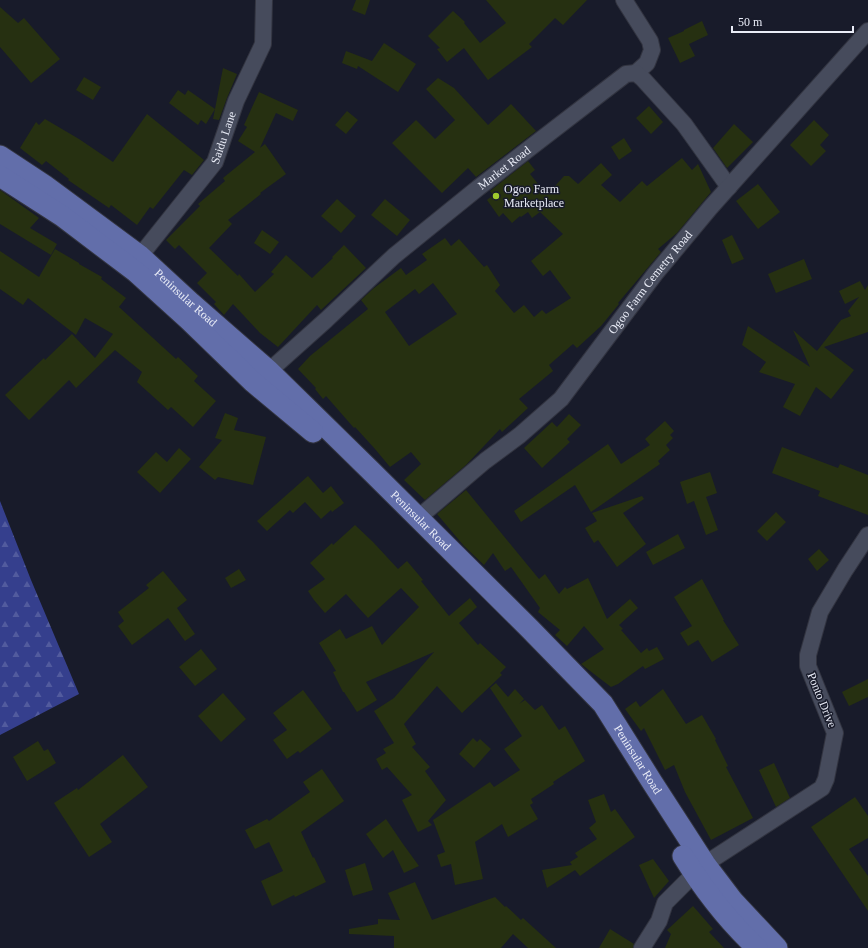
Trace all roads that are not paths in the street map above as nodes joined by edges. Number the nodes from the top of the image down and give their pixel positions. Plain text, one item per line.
1 (264, 0) edge
2 (624, 0) edge
3 (868, 31) edge
4 (636, 73) junction
5 (0, 156) edge
6 (0, 176) edge
7 (729, 187) junction
8 (140, 256) junction
9 (269, 371) junction
10 (418, 518) junction
11 (868, 535) edge
12 (700, 869) junction
13 (642, 948) edge
14 (757, 948) edge
15 (777, 948) edge

1 - 8 street, Saidu Lane
2 - 4 street
3 - 7 street, Ogoo Farm Cemetry Road
4 - 7 street
4 - 9 street, Market Road
5 - 8 main road, Peninsular Road
6 - 12 main road, Peninsular Road
7 - 10 street, Ogoo Farm Cemetry Road
8 - 9 main road, Peninsular Road
9 - 10 main road, Peninsular Road
10 - 12 main road, Peninsular Road
11 - 12 street, Ponto Drive
12 - 13 street, Ponto Drive
12 - 14 main road, Peninsular Road
12 - 15 main road, Peninsular Road

